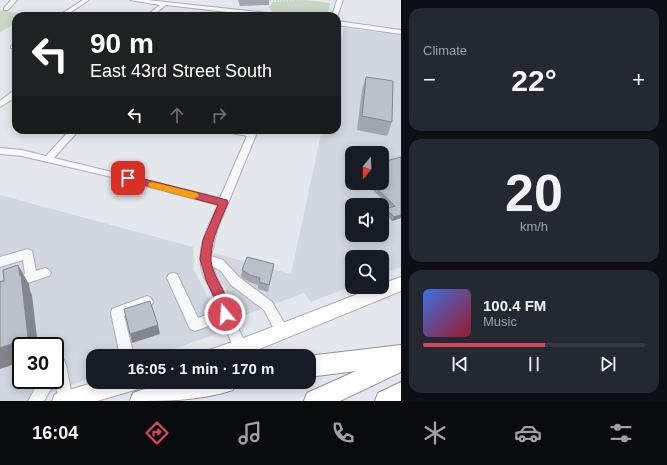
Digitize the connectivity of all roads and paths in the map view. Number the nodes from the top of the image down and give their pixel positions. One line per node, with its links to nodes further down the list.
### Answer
1 (14, 0): 9 (street)
2 (86, 0): 12 (street)
3 (133, 0): 7 (street)
4 (201, 0): 10 (street)
5 (301, 0): 8 (path)
6 (340, 0): 15 (street)
7 (164, 4): 10 (street); 13 (street)
8 (269, 6)
9 (6, 8)
10 (194, 8): 11 (street)
11 (235, 11): 14 (street)
12 (67, 12)
13 (154, 12)
14 (243, 12)
15 (336, 12)
16 (341, 24): 17 (street)
17 (401, 32)
18 (0, 94): 19 (street)
19 (12, 95)
20 (12, 96): 21 (street)
21 (0, 105)
22 (71, 134): 25 (street)
23 (252, 134): 26 (street)
24 (0, 151): 25 (street)
25 (48, 159): 26 (street)
26 (224, 203): 27 (street)
27 (205, 259): 35 (street); 36 (street)
28 (0, 262): 30 (street)
29 (45, 273): 30 (street)
30 (31, 278): 33 (street)
31 (173, 278): 35 (street)
32 (401, 284): 36 (main road)
33 (0, 287)
34 (147, 302): 38 (street)
35 (225, 314): 37 (street)
36 (282, 332): 37 (main road)
37 (241, 348): 39 (main road)
38 (126, 349)
39 (238, 349)
40 (401, 355): 42 (highway)
41 (401, 361): 51 (highway)
42 (316, 365)
43 (43, 389): 49 (street)
44 (62, 389): 48 (street)
45 (105, 389): 48 (main road)
46 (194, 389): 50 (highway)
47 (401, 393): 52 (highway)
48 (64, 400)
49 (35, 401)
50 (141, 401)
51 (315, 401)
52 (386, 401)

